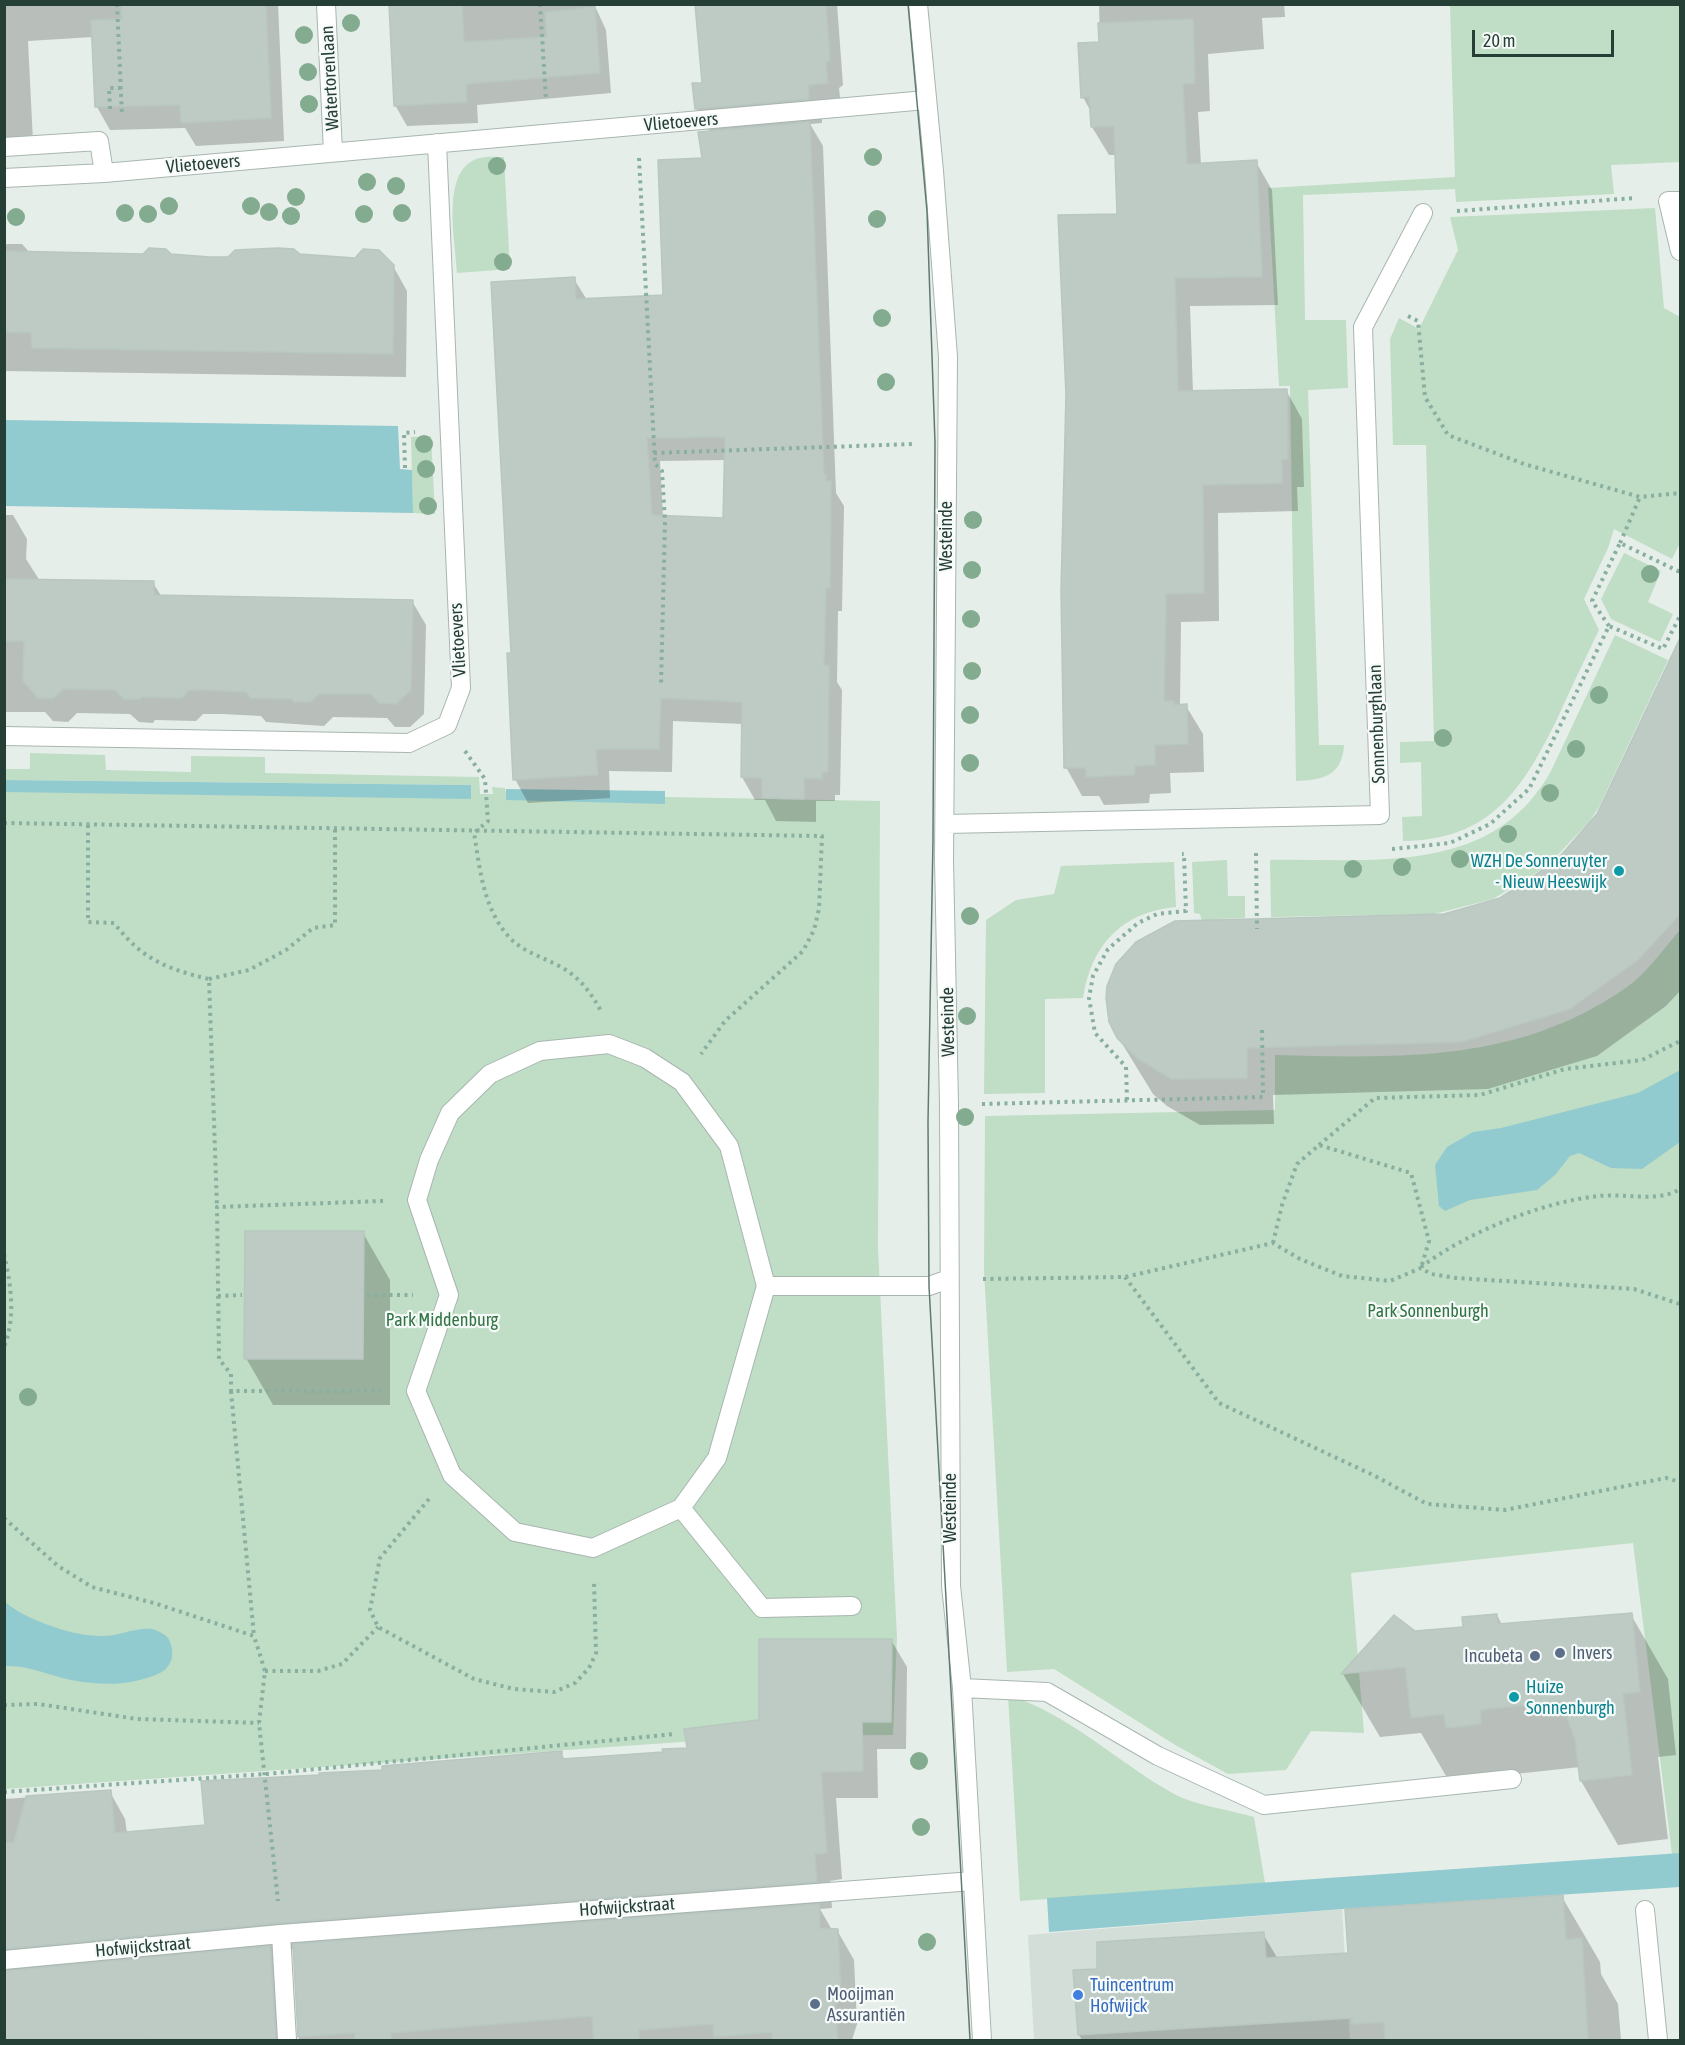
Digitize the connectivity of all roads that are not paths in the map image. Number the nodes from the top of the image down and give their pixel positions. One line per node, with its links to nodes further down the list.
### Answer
1 (326, 4): 6 (street, Watertorenlaan)
2 (918, 4): 3 (street, Westeinde)
3 (926, 100): 4 (street, Vlietoevers); 13 (street, Westeinde)
4 (437, 143): 6 (street, Vlietoevers); 12 (street, Vlietoevers)
5 (4, 147): 7 (street)
6 (333, 152): 7 (street, Vlietoevers)
7 (104, 173): 8 (street, Vlietoevers)
8 (4, 178)
9 (1674, 201): 11 (street)
10 (1423, 213): 13 (street, Sonnenburghlaan)
11 (1680, 251)
12 (4, 736)
13 (945, 824): 14 (street, Westeinde)
14 (949, 1279): 15 (street); 18 (street, Westeinde)
15 (766, 1286): 16 (street); 16 (street)
16 (681, 1508): 17 (street)
17 (852, 1606)
18 (962, 1688): 19 (street); 20 (street, Westeinde)
19 (1512, 1779)
20 (973, 1881): 22 (street, Hofwijckstraat); 25 (street, Westeinde)
21 (1645, 1910): 26 (street)
22 (281, 1934): 23 (street, Hofwijckstraat); 24 (street)
23 (4, 1960)
24 (287, 2040)
25 (982, 2040)
26 (1658, 2040)

